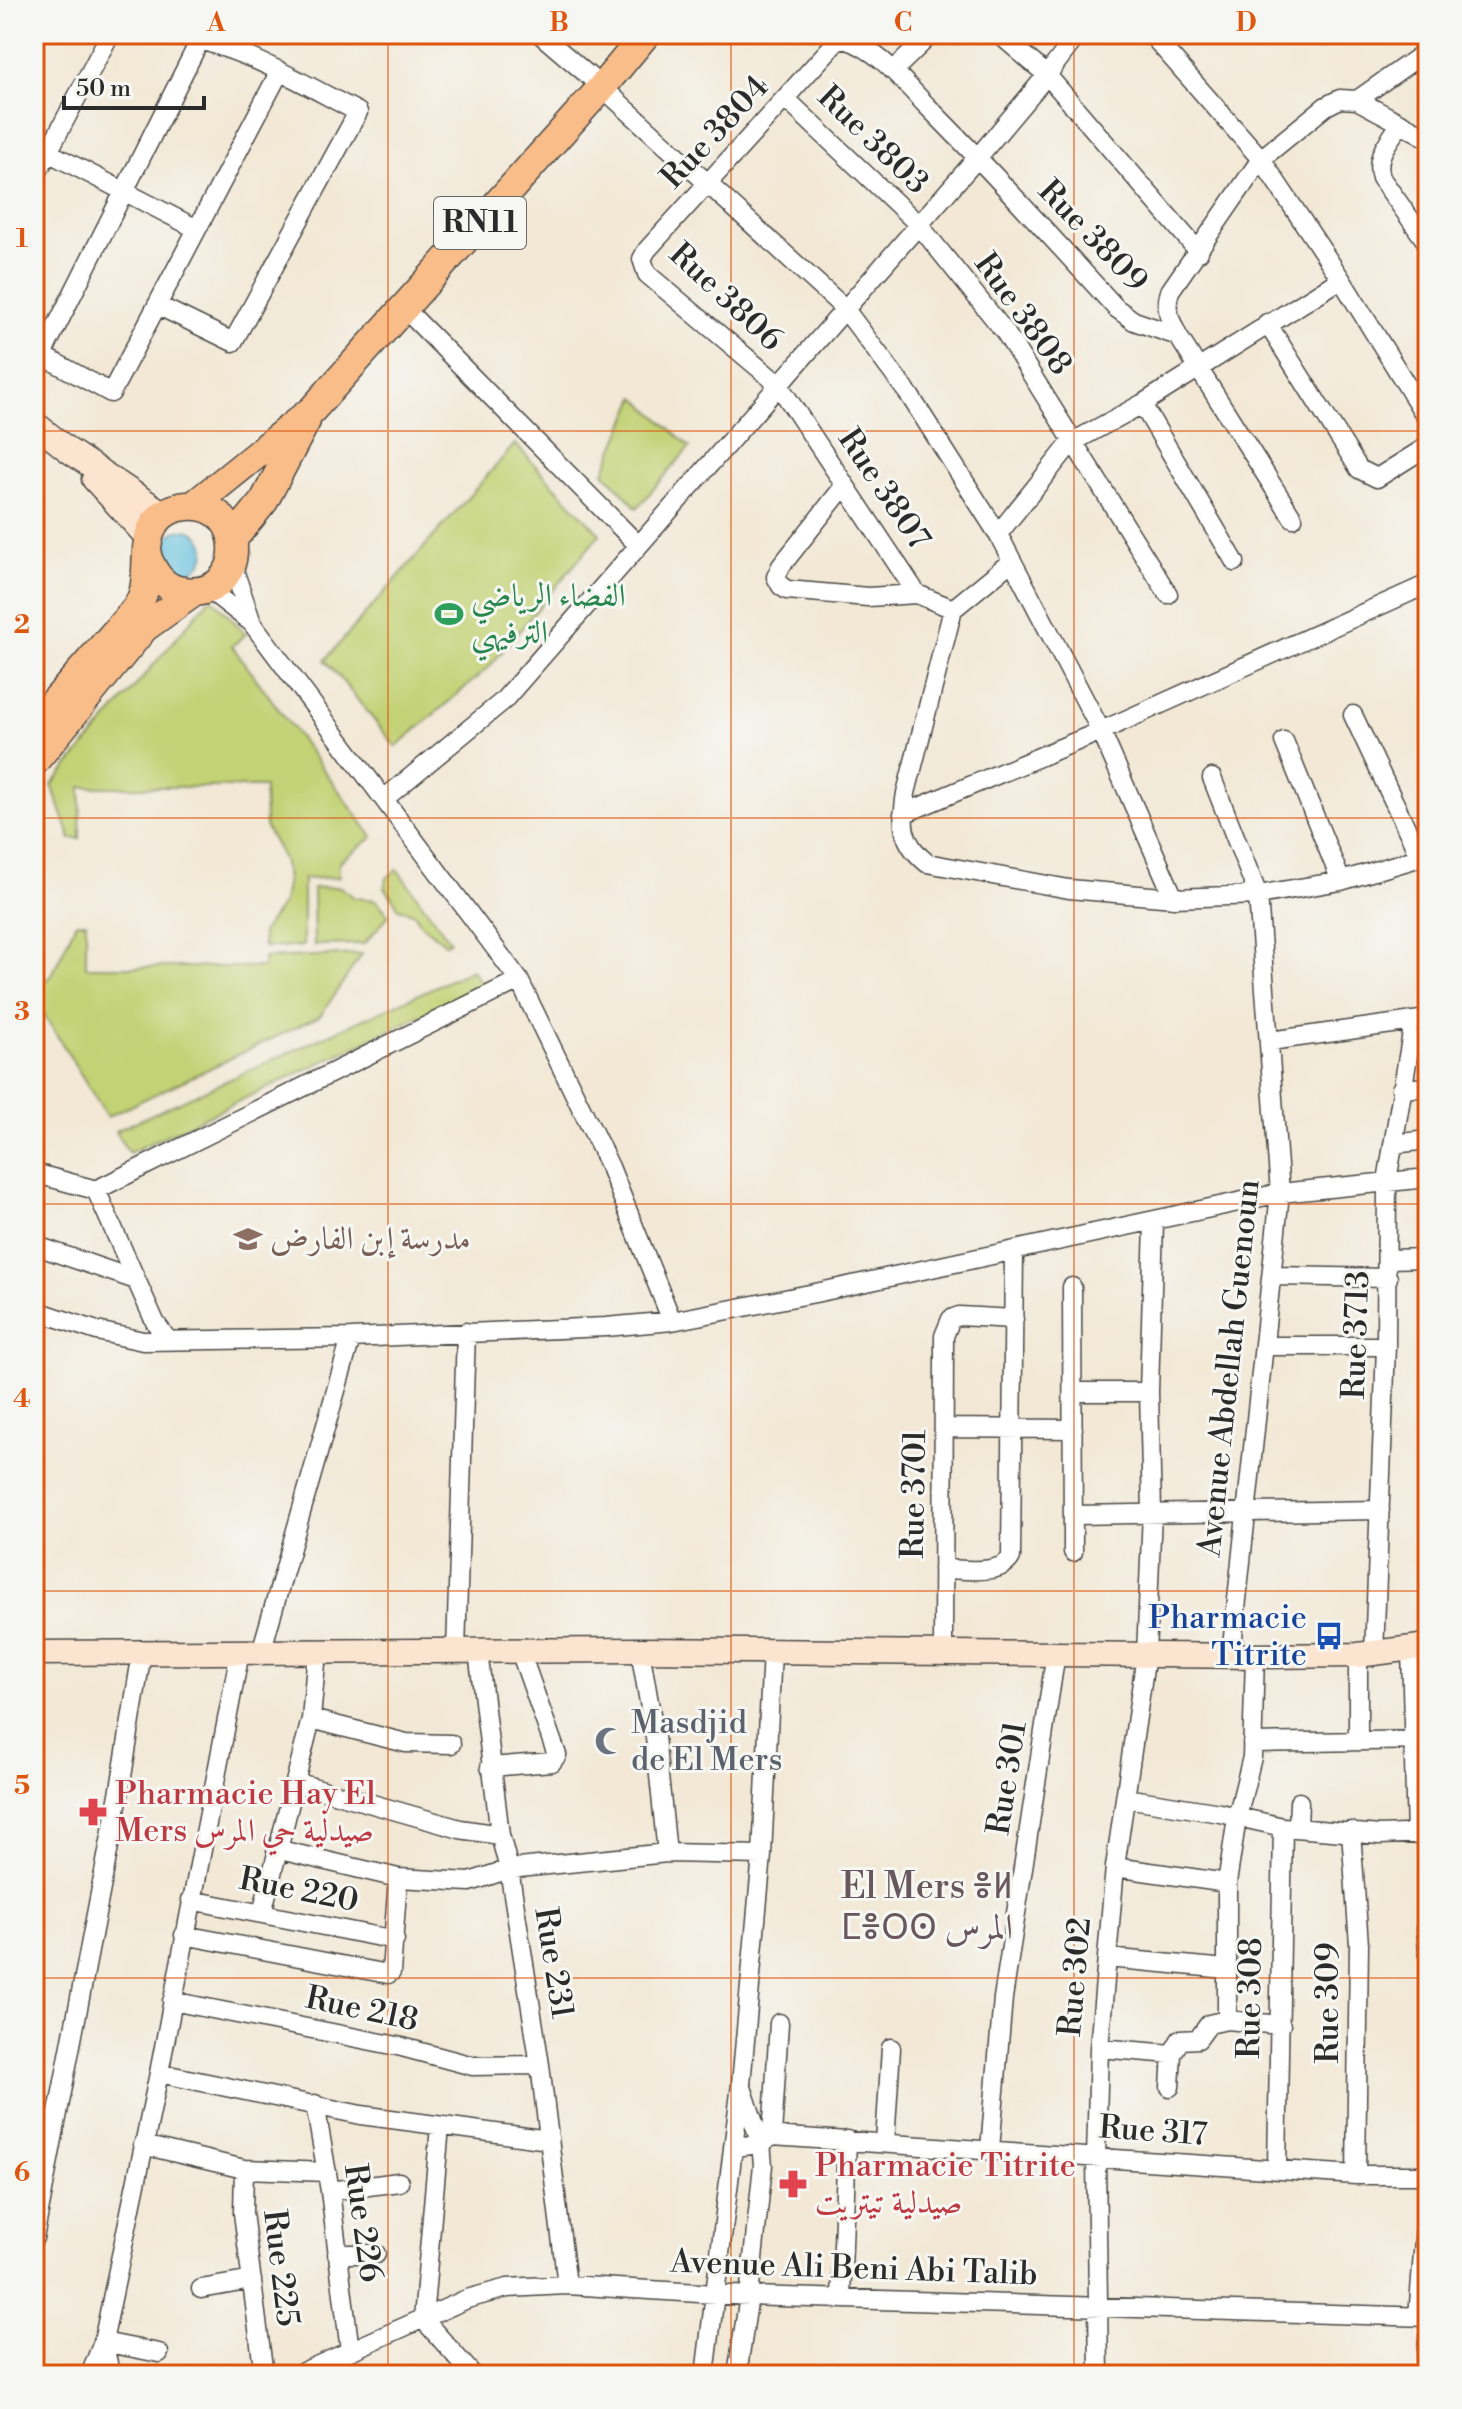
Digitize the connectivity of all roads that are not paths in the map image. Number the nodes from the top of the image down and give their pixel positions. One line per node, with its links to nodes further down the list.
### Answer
1 (110, 34): 20 (street)
2 (169, 34): 9 (street)
3 (540, 34): 15 (street)
4 (646, 34): 15 (main road, RN11)
5 (931, 34): 13 (street)
6 (999, 34): 14 (street)
7 (1078, 34): 14 (street)
8 (1151, 34): 22 (street)
9 (201, 38): 12 (street); 25 (street)
10 (866, 48): 13 (street, Rue 3809); 16 (street, Rue 3804)
11 (1428, 50): 17 (street)
12 (280, 71): 27 (street); 32 (street)
13 (893, 71): 21 (street, Rue 3809)
14 (1047, 75): 21 (street); 30 (street)
15 (602, 87): 24 (street); 33 (main road, RN11)
16 (786, 99): 24 (street, Rue 3804); 26 (street, Rue 3803)
17 (1357, 100): 18 (street); 22 (street)
18 (1401, 123): 19 (street); 28 (street)
19 (1428, 138)
20 (41, 149): 23 (street); 25 (street)
21 (978, 157): 26 (street); 36 (street, Rue 3809)
22 (1261, 159): 30 (street); 31 (street)
23 (34, 179)
24 (708, 183): 29 (street, Rue 3804); 34 (street)
25 (124, 192): 27 (street); 37 (street)
26 (919, 225): 34 (street); 44 (street, Rue 3808)
27 (197, 229): 32 (street)
28 (1428, 244)
29 (647, 250): 39 (street, Rue 3806)
30 (1199, 252): 36 (street)
31 (1341, 279): 35 (street); 42 (street)
32 (157, 305): 37 (street)
33 (404, 308): 41 (main road, RN11); 51 (street)
34 (844, 308): 39 (street); 50 (street)
35 (1267, 323): 38 (street); 45 (street)
36 (1178, 336): 38 (street)
37 (38, 353)
38 (1200, 368): 40 (street); 49 (street)
39 (778, 384): 47 (street, Rue 3807); 51 (street)
40 (1142, 404): 44 (street); 55 (street)
41 (312, 410): 48 (main road, RN11); 53 (main road, RN11)
42 (1428, 420)
43 (34, 423): 46 (street)
44 (1071, 443): 50 (street); 59 (street, Rue 3808)
45 (1428, 446)
46 (68, 450): 48 (street); 52 (street)
47 (845, 485): 58 (street, Rue 3807); 58 (street)
48 (181, 508): 52 (main road, RN11); 53 (main road)
49 (1293, 518)
50 (998, 534): 54 (street)
51 (637, 544): 68 (street)
52 (148, 547): 57 (main road); 63 (main road)
53 (233, 551): 57 (main road, RN11); 61 (street)
54 (1012, 561): 60 (street); 64 (street)
55 (1235, 562)
56 (1428, 584): 64 (street)
57 (200, 591): 61 (street); 66 (main road, RN11)
58 (917, 594): 60 (street, Rue 3807)
59 (1168, 594)
60 (953, 609): 69 (street)
61 (252, 623): 68 (street)
62 (1353, 715): 70 (street)
63 (34, 725)
64 (1101, 731): 69 (street); 73 (street)
65 (1284, 741): 71 (street)
66 (34, 762)
67 (1212, 778): 72 (street, Avenue Abdellah Guenoun)
68 (384, 799): 74 (street)
69 (903, 814): 73 (street)
70 (1424, 856): 71 (street)
71 (1341, 881): 72 (street)
72 (1258, 895): 73 (street); 76 (street, Avenue Abdellah Guenoun)
73 (1174, 898)
74 (519, 980): 84 (street); 96 (street)
75 (1421, 1020): 76 (street); 78 (street, Rue 3713)
76 (1270, 1041): 85 (street, Avenue Abdellah Guenoun)
77 (1428, 1087): 78 (street)
78 (1401, 1089): 80 (street, Rue 3713)
79 (1428, 1140): 80 (street)
80 (1393, 1144): 83 (street, Rue 3713)
81 (34, 1173): 84 (street)
82 (1428, 1178): 83 (street)
83 (1387, 1181): 85 (street); 90 (street, Rue 3713)
84 (96, 1190): 92 (street)
85 (1280, 1193): 86 (street); 91 (street, Avenue Abdellah Guenoun)
86 (1154, 1222): 88 (street); 103 (street, Rue 302)
87 (34, 1245): 92 (street)
88 (1014, 1252): 95 (street); 96 (street)
89 (1428, 1258): 90 (street)
90 (1388, 1268): 91 (street); 101 (street, Rue 3713)
91 (1272, 1276): 100 (street, Avenue Abdellah Guenoun)
92 (136, 1280): 99 (street)
93 (1072, 1287): 102 (street)
94 (34, 1310): 99 (street)
95 (1014, 1319): 104 (street, Rue 3701); 105 (street)
96 (672, 1321): 97 (street)
97 (466, 1332): 98 (street); 115 (street, Rue 231)
98 (351, 1338): 99 (street); 119 (street)
99 (167, 1339)
100 (1264, 1346): 101 (street); 109 (street, Avenue Abdellah Guenoun)
101 (1386, 1346): 107 (street, Rue 3713)
102 (1075, 1392): 103 (street); 106 (street)
103 (1149, 1392): 108 (street, Rue 302)
104 (946, 1428): 105 (street); 112 (street, Rue 3701)
105 (1014, 1429): 106 (street); 112 (street)
106 (1073, 1429): 110 (street)
107 (1380, 1510): 109 (street); 124 (street, Rue 3713)
108 (1152, 1512): 109 (street); 110 (street); 125 (street, Rue 302)
109 (1245, 1513): 126 (street, Avenue Abdellah Guenoun)
110 (1075, 1515): 111 (street)
111 (1073, 1552)
112 (943, 1569): 121 (street, Rue 3701)
113 (1420, 1647): 124 (street); 128 (street)
114 (640, 1650): 116 (street); 117 (street); 142 (street)
115 (467, 1651): 116 (street); 120 (street); 132 (street, Rue 231)
116 (520, 1651): 132 (street)
117 (772, 1651): 121 (street); 143 (street)
118 (142, 1652): 119 (street); 122 (street); 185 (street)
119 (250, 1652): 120 (street); 148 (street)
120 (317, 1652): 127 (street)
121 (943, 1652): 123 (street)
122 (34, 1653)
123 (1056, 1653): 125 (street); 175 (street, Rue 301)
124 (1366, 1654): 126 (street); 129 (street, Rue 3713)
125 (1146, 1655): 126 (street); 134 (street, Rue 302)
126 (1243, 1656): 130 (street, Avenue Abdellah Guenoun)
127 (311, 1719): 131 (street); 133 (street)
128 (1421, 1740): 129 (street); 139 (street)
129 (1358, 1741): 130 (street)
130 (1252, 1743): 136 (street, Avenue Abdellah Guenoun)
131 (451, 1744)
132 (490, 1767): 140 (street, Rue 231)
133 (295, 1782): 140 (street); 141 (street)
134 (1126, 1798): 136 (street); 144 (street, Rue 302)
135 (1299, 1802): 137 (street, Rue 308)
136 (1237, 1818): 137 (street); 147 (street, Avenue Abdellah Guenoun)
137 (1290, 1828): 138 (street); 159 (street, Rue 308)
138 (1351, 1831): 139 (street); 180 (street, Rue 309)
139 (1422, 1834)
140 (500, 1835): 145 (street, Rue 231)
141 (276, 1849): 146 (street); 149 (street)
142 (667, 1853): 143 (street); 145 (street)
143 (762, 1855): 165 (street)
144 (1115, 1867): 147 (street); 154 (street, Rue 302)
145 (509, 1869): 146 (street); 163 (street, Rue 231)
146 (398, 1878): 152 (street)
147 (1227, 1883): 155 (street, Avenue Abdellah Guenoun)
148 (191, 1900): 149 (street, Rue 220); 151 (street)
149 (262, 1913): 152 (street, Rue 220)
150 (1426, 1926): 153 (street)
151 (184, 1935): 152 (street); 156 (street)
152 (395, 1940)
153 (1428, 1952)
154 (1107, 1958): 155 (street); 161 (street, Rue 302)
155 (1227, 1969): 157 (street, Avenue Abdellah Guenoun)
156 (172, 2001): 163 (street, Rue 218); 164 (street)
157 (1227, 2020): 159 (street); 162 (street)
158 (779, 2023): 170 (street)
159 (1281, 2025): 178 (street, Rue 308)
160 (891, 2048): 172 (street)
161 (1099, 2048): 162 (street); 176 (street, Rue 302)
162 (1172, 2054): 166 (street)
163 (540, 2065): 169 (street, Rue 231)
164 (159, 2073): 167 (street); 173 (street)
165 (741, 2084): 170 (street); 174 (street)
166 (1170, 2087)
167 (315, 2104): 168 (street); 179 (street, Rue 226)
168 (440, 2126): 169 (street); 196 (street)
169 (549, 2140): 189 (street, Rue 231)
170 (767, 2140): 171 (street, Rue 317); 174 (street, Rue 317); 192 (street)
171 (847, 2140): 172 (street, Rue 317); 193 (street)
172 (885, 2143): 175 (street, Rue 317)
173 (143, 2145): 177 (street); 198 (street)
174 (733, 2147): 191 (street)
175 (990, 2149): 176 (street, Rue 317)
176 (1096, 2158): 178 (street, Rue 317); 194 (street, Rue 302)
177 (244, 2169): 179 (street); 188 (street, Rue 225)
178 (1277, 2169): 180 (street, Rue 317)
179 (327, 2172): 184 (street, Rue 226)
180 (1356, 2175): 181 (street, Rue 317)
181 (1428, 2175)
182 (399, 2182): 184 (street)
183 (1428, 2189): 195 (street)
184 (330, 2191): 186 (street, Rue 226)
185 (34, 2238)
186 (337, 2254): 187 (street); 199 (street, Rue 226)
187 (376, 2254)
188 (252, 2280): 190 (street); 203 (street, Rue 225)
189 (567, 2285): 191 (street, Avenue Ali Beni Abi Talib); 196 (street, Avenue Ali Beni Abi Talib)
190 (201, 2289)
191 (716, 2294): 192 (street, Avenue Ali Beni Abi Talib); 206 (street)
192 (749, 2296): 193 (street, Avenue Ali Beni Abi Talib); 207 (street)
193 (841, 2298): 194 (street, Avenue Ali Beni Abi Talib)
194 (1099, 2307): 195 (street, Avenue Ali Beni Abi Talib); 208 (street, Rue 302)
195 (1423, 2317)
196 (423, 2319): 199 (street, Avenue Ali Beni Abi Talib); 205 (street)
197 (1428, 2340): 209 (street)
198 (103, 2342): 200 (street); 201 (street); 202 (street)
199 (350, 2351): 204 (street, Avenue Ali Beni Abi Talib)
200 (159, 2353)
201 (90, 2375)
202 (106, 2375)
203 (264, 2375)
204 (296, 2375)
205 (473, 2375)
206 (705, 2375)
207 (737, 2375)
208 (1099, 2375)
209 (1424, 2375)

